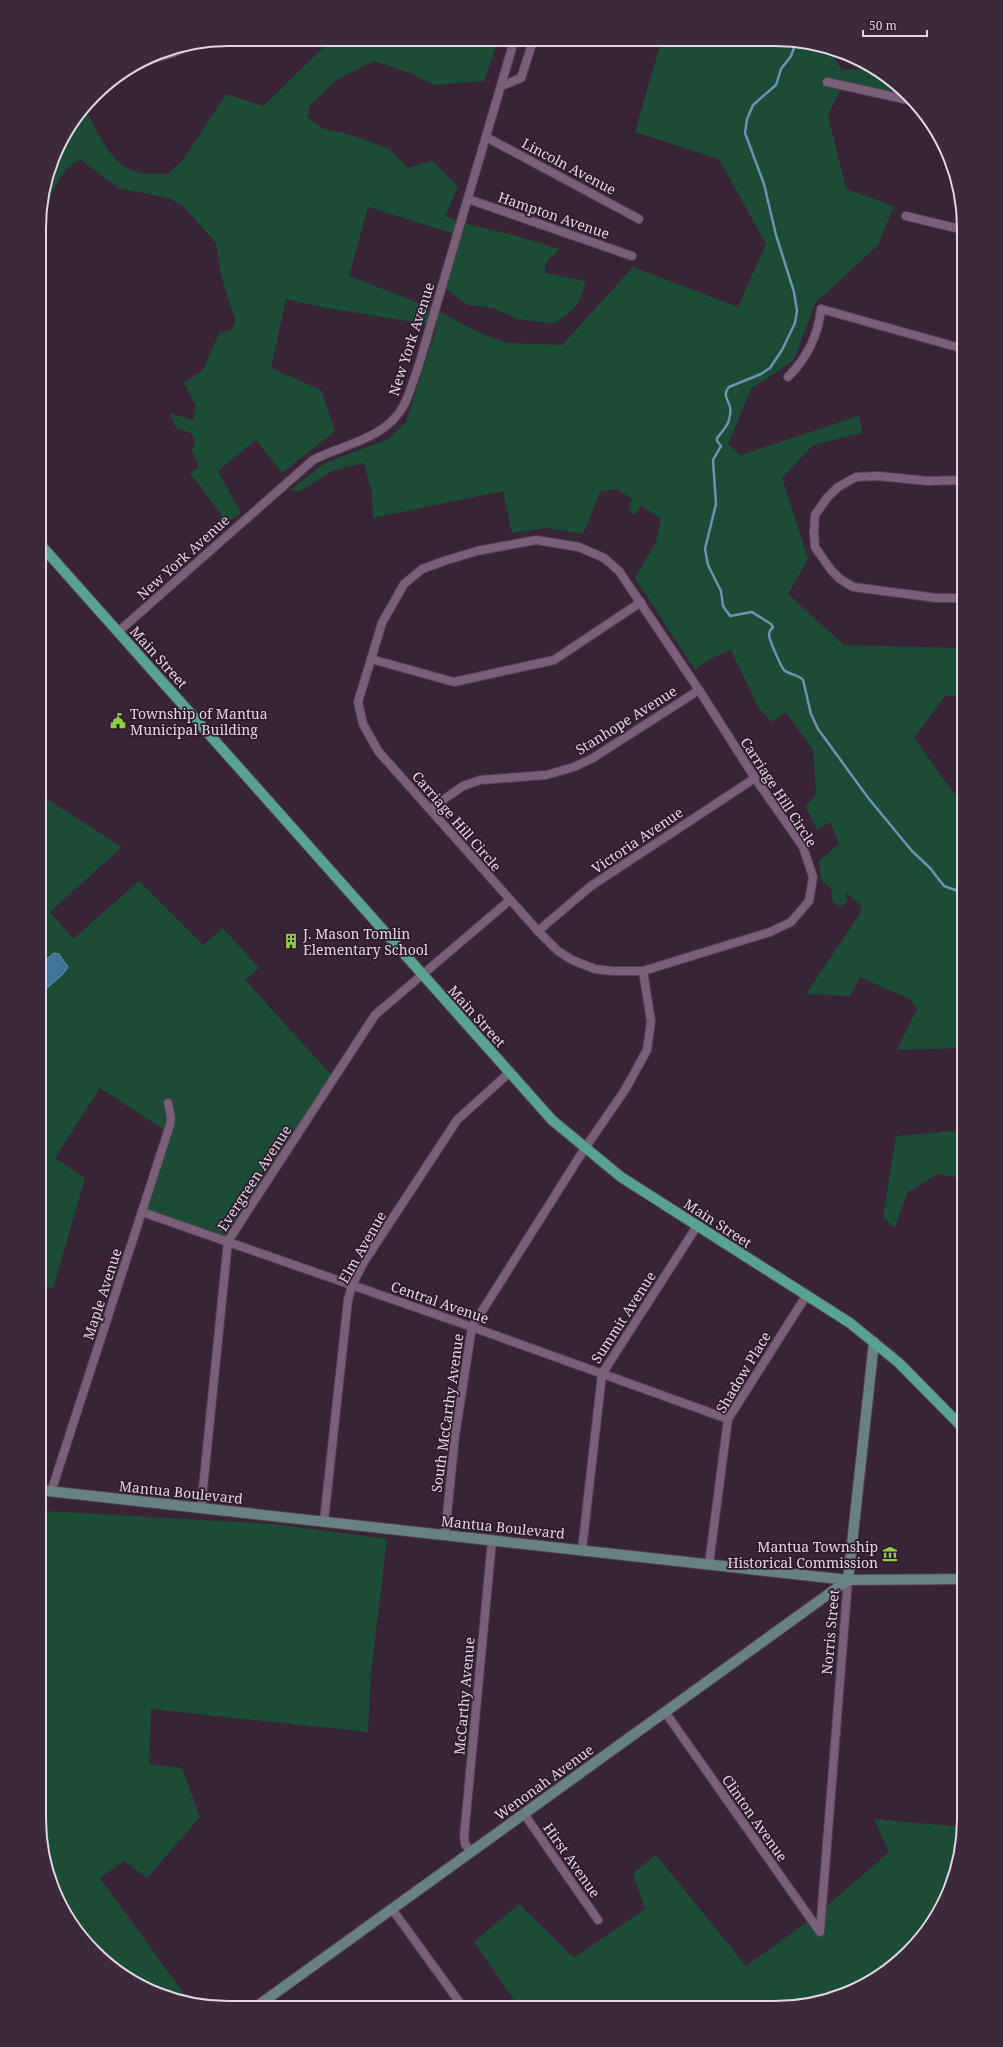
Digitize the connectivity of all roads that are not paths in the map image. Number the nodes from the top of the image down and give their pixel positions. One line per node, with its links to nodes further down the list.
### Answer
1 (513, 46): 4 (street, New York Avenue)
2 (531, 46): 4 (street)
3 (827, 82): 5 (street)
4 (501, 86): 6 (street, New York Avenue)
5 (904, 99)
6 (486, 137): 7 (street, New York Avenue); 9 (street, Lincoln Avenue)
7 (468, 199): 11 (street, Hampton Avenue); 18 (street, New York Avenue)
8 (906, 216): 10 (street)
9 (639, 219)
10 (957, 228)
11 (632, 256)
12 (957, 347): 13 (street)
13 (788, 377)
14 (957, 480): 16 (street)
15 (46, 551): 18 (main road, Main Street)
16 (957, 598)
17 (641, 602): 19 (street); 19 (street, Carriage Hill Circle); 20 (street, Carriage Hill Circle)
18 (118, 632): 26 (main road, Main Street)
19 (371, 659): 22 (street, Carriage Hill Circle)
20 (699, 690): 21 (street, Carriage Hill Circle); 22 (street, Stanhope Avenue)
21 (755, 778): 24 (street, Victoria Avenue); 25 (street, Carriage Hill Circle)
22 (430, 809): 23 (street, Carriage Hill Circle)
23 (510, 900): 24 (street, Carriage Hill Circle); 26 (street, Evergreen Avenue)
24 (538, 931): 25 (street, Carriage Hill Circle)
25 (643, 971): 29 (street, South McCarthy Avenue)
26 (421, 974): 27 (main road, Main Street); 32 (street, Evergreen Avenue)
27 (509, 1073): 29 (main road, Main Street); 33 (street, Elm Avenue)
28 (168, 1103): 30 (street, Maple Avenue)
29 (585, 1148): 31 (main road, Main Street); 35 (street, South McCarthy Avenue)
30 (142, 1212): 32 (street, Central Avenue); 41 (street, Maple Avenue)
31 (697, 1226): 34 (main road, Main Street); 37 (street, Summit Avenue)
32 (228, 1241): 33 (street, Central Avenue); 42 (street, Evergreen Avenue)
33 (352, 1285): 35 (street, Central Avenue); 43 (street, Elm Avenue)
34 (806, 1296): 36 (main road, Main Street); 38 (street, Shadow Place)
35 (472, 1327): 37 (street, Central Avenue); 44 (street, South McCarthy Avenue)
36 (874, 1342): 39 (main road, Main Street); 49 (street, Norris Street)
37 (602, 1374): 38 (street, Central Avenue); 46 (street, Summit Avenue)
38 (728, 1419): 47 (street, Shadow Place)
39 (957, 1421)
40 (46, 1491): 41 (street, Mantua Boulevard)
41 (51, 1492): 42 (street, Mantua Boulevard)
42 (202, 1508): 43 (street, Mantua Boulevard)
43 (324, 1521): 44 (street, Mantua Boulevard)
44 (445, 1535): 45 (street, Mantua Boulevard)
45 (492, 1540): 46 (street, Mantua Boulevard); 52 (street, McCarthy Avenue)
46 (582, 1550): 47 (street, Mantua Boulevard)
47 (709, 1564): 49 (street, Mantua Boulevard)
48 (957, 1579): 49 (street, Mantua Boulevard)
49 (848, 1580): 50 (street, Wenonah Avenue); 55 (street, Norris Street)
50 (665, 1712): 51 (street, Wenonah Avenue); 55 (street, Clinton Avenue)
51 (524, 1814): 52 (street, Wenonah Avenue); 54 (street, Hirst Avenue)
52 (471, 1852): 53 (street, Wenonah Avenue)
53 (392, 1909): 56 (street, Wenonah Avenue); 57 (street)
54 (598, 1920)
55 (820, 1926)
56 (263, 2001)
57 (459, 2001)

